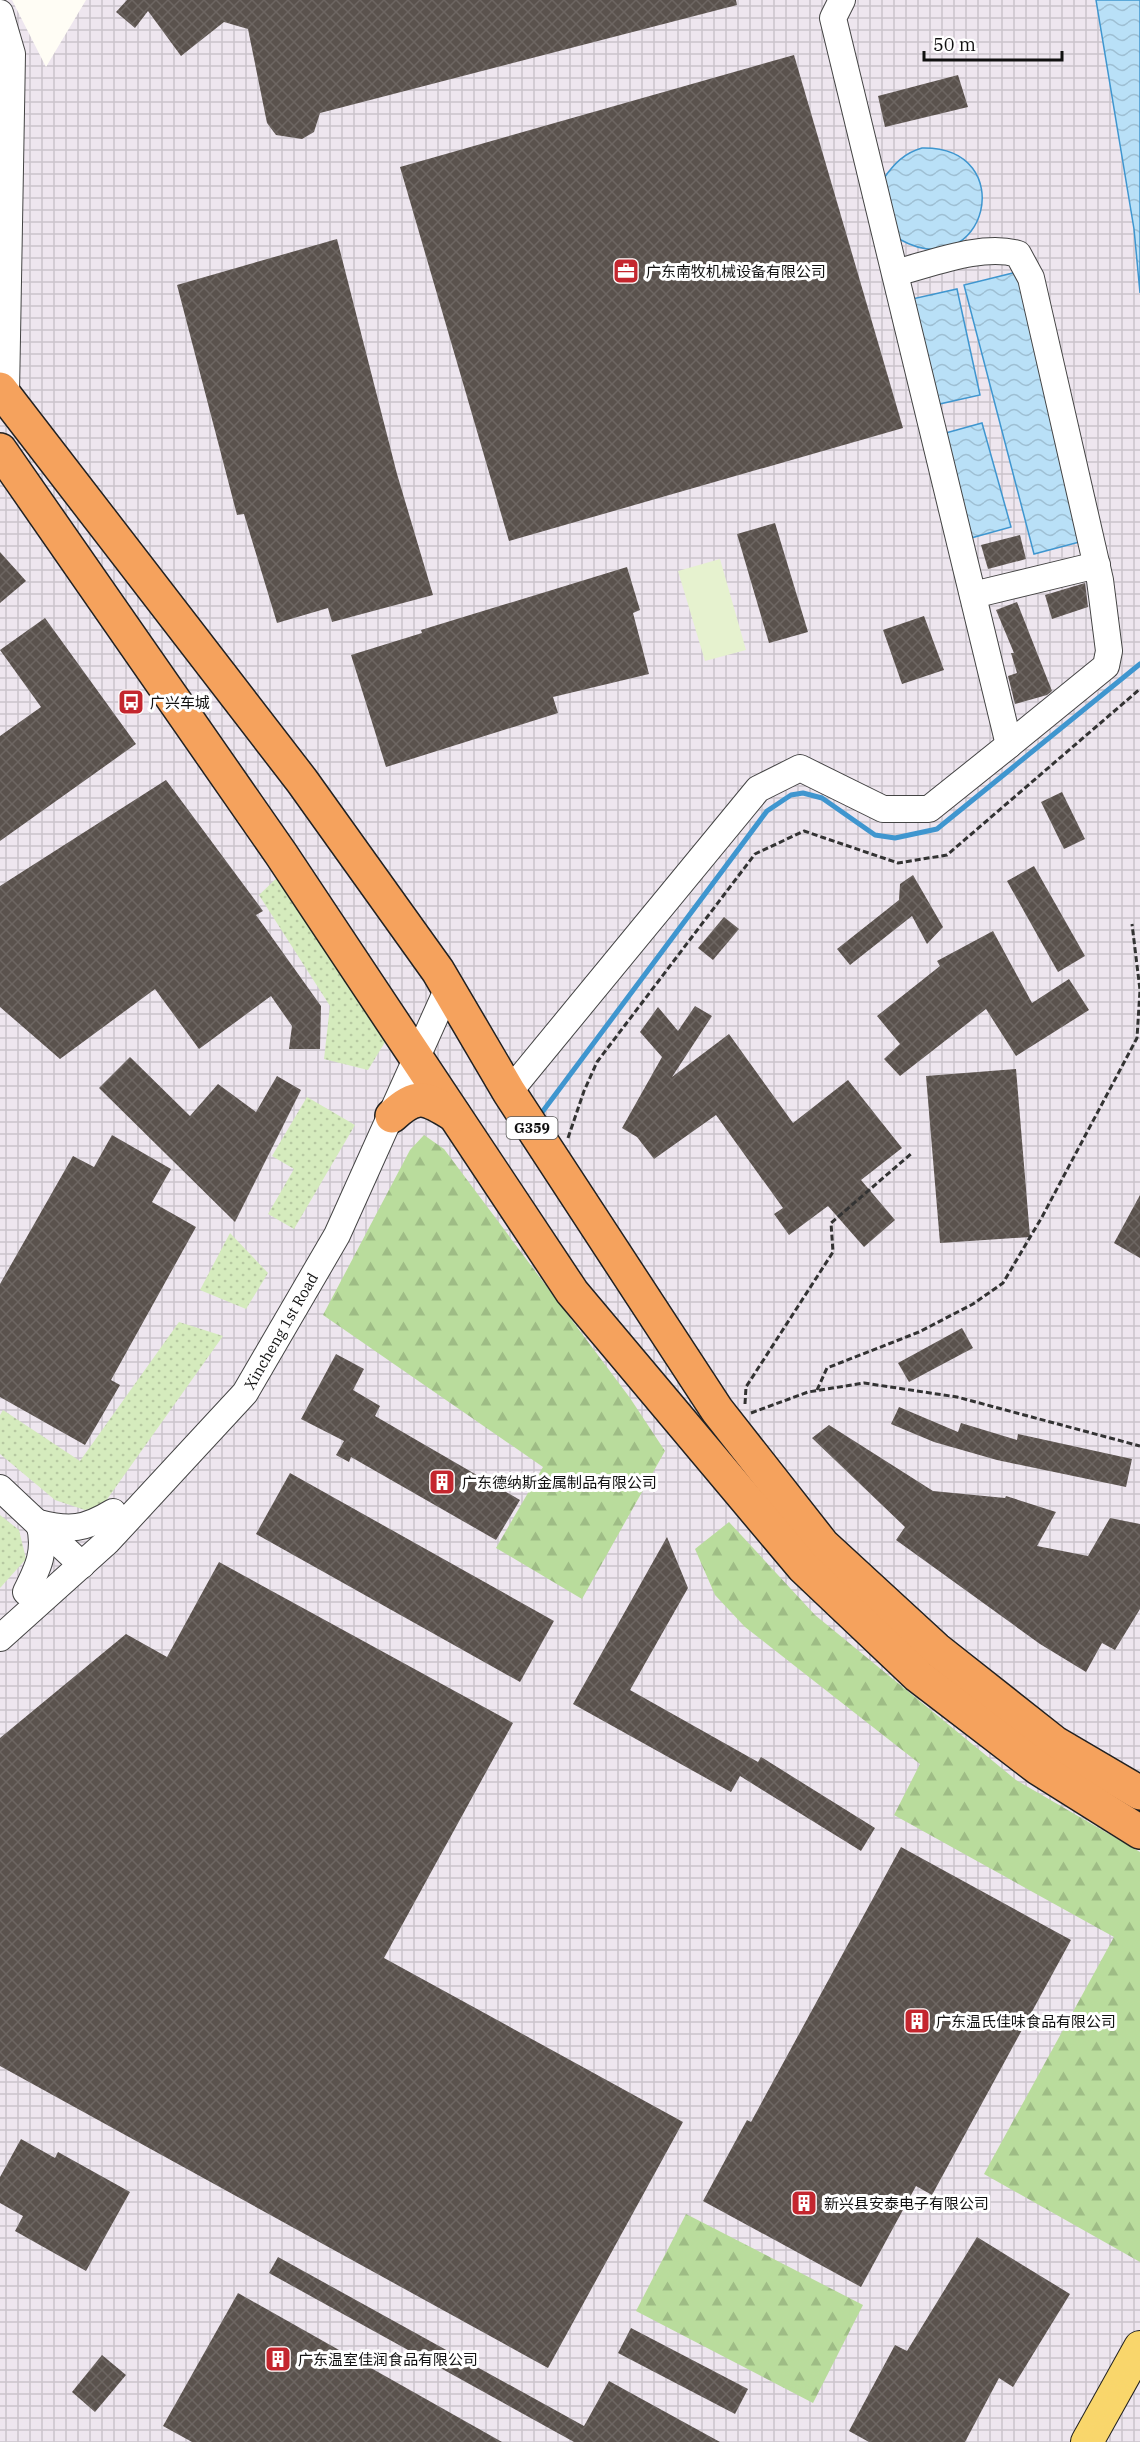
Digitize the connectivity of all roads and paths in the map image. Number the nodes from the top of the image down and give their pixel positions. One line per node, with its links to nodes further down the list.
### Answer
1 (842, 0): 4 (street)
2 (0, 13): 3 (street)
3 (4, 218): 5 (street)
4 (895, 273): 7 (street); 8 (street)
5 (3, 391): 12 (highway, G359)
6 (0, 450): 13 (highway)
7 (1097, 565): 8 (street); 10 (street)
8 (973, 596): 10 (street)
9 (1140, 689): 18 (path)
10 (1009, 745): 14 (street)
11 (1132, 924): 19 (path)
12 (443, 980): 13 (street, Xincheng 1st Road); 14 (highway, G359)
13 (412, 1051): 15 (highway); 16 (street, Xincheng 1st Road); 23 (street, Xincheng 1st Road)
14 (509, 1092): 18 (highway, G359)
15 (454, 1115): 16 (highway); 30 (highway)
16 (392, 1116): 25 (street, Xincheng 1st Road)
17 (912, 1153): 20 (path)
18 (559, 1168): 20 (highway, G359)
19 (817, 1390): 20 (path); 21 (path)
20 (736, 1418): 29 (highway, G359)
21 (1140, 1446)
22 (0, 1488): 24 (street)
23 (113, 1512): 24 (street); 25 (street, Xincheng 1st Road)
24 (39, 1523): 25 (street); 26 (street)
25 (77, 1559): 26 (street, Xincheng 1st Road); 28 (street, Xincheng 1st Road)
26 (26, 1592): 27 (street, Xincheng 1st Road)
27 (0, 1616)
28 (0, 1638)
29 (1140, 1793)
30 (1140, 1832)
31 (1140, 2347): 32 (main road)
32 (1087, 2442)

